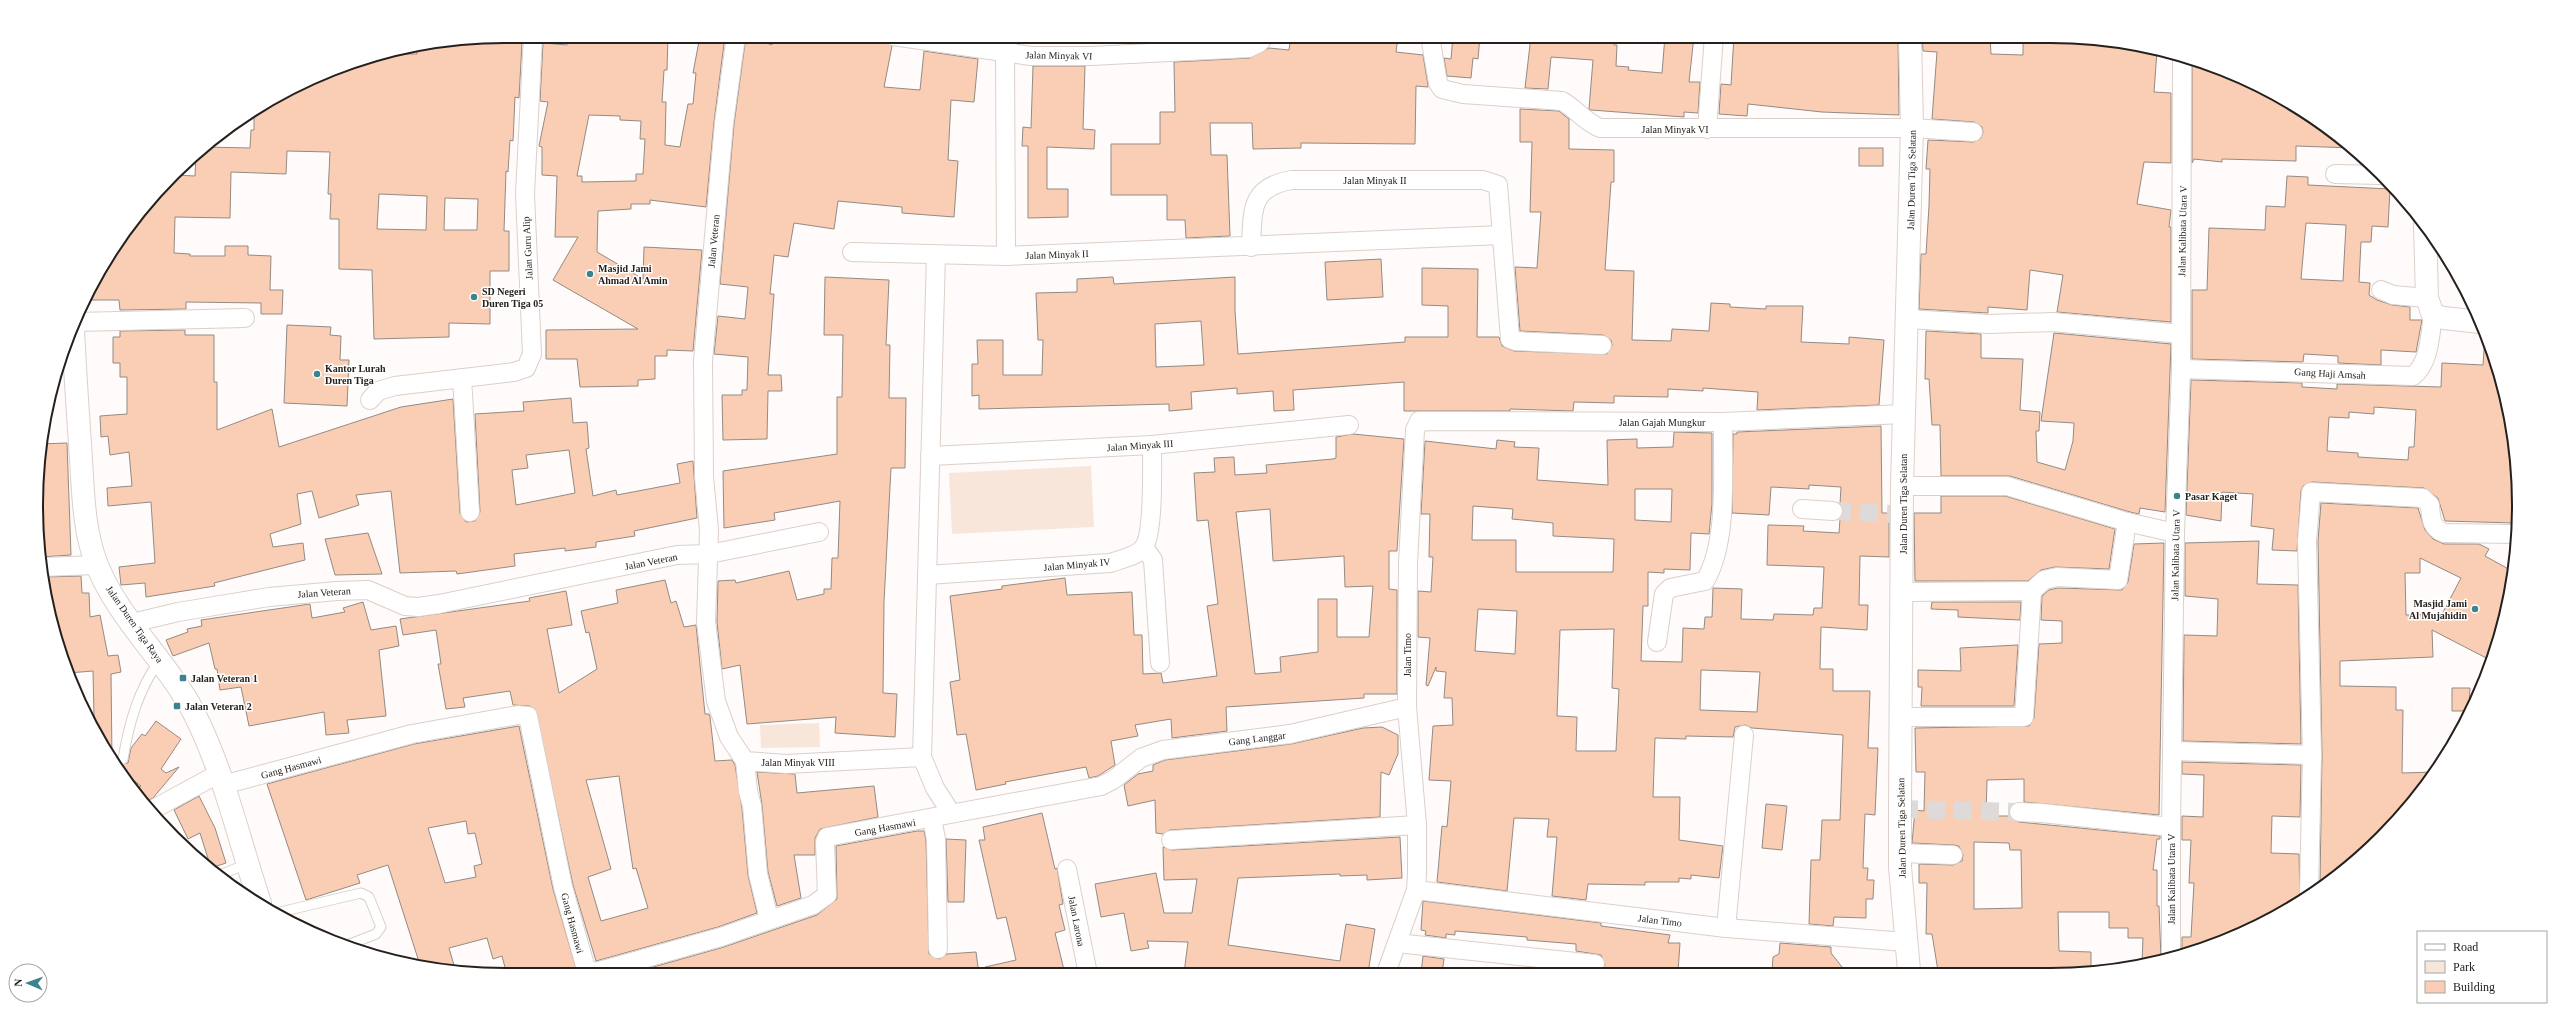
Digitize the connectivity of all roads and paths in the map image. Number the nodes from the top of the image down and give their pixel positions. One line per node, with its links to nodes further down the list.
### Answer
1 (533, 43): 31 (street, Jalan Guru Alip)
2 (735, 43): 48 (street, Jalan Veteran)
3 (993, 43): 8 (street)
4 (1259, 43): 8 (street, Jalan Minyak VI)
5 (1431, 43): 11 (street, Jalan Minyak VI)
6 (1713, 43): 11 (street)
7 (1910, 43): 10 (street, Jalan Duren Tiga Selatan)
8 (1007, 44): 20 (street)
9 (2182, 63): 27 (street, Jalan Kalibata Utara V)
10 (1912, 128): 11 (street, Jalan Minyak VI); 12 (street, Jalan Minyak VI); 24 (street, Jalan Duren Tiga Selatan)
11 (1707, 129)
12 (1972, 132)
13 (2335, 174): 14 (street)
14 (2373, 175)
15 (1502, 235): 17 (street, Jalan Minyak II); 17 (street, Jalan Minyak II); 28 (street, Jalan Minyak II)
16 (2426, 238): 22 (street)
17 (1251, 247): 20 (street, Jalan Minyak II)
18 (852, 252): 19 (street, Jalan Minyak II)
19 (936, 255): 20 (street, Jalan Minyak II); 38 (street)
20 (1006, 256)
21 (2382, 290): 22 (street)
22 (2430, 306): 25 (street); 30 (street, Gang Haji Amsah)
23 (245, 318): 26 (street)
24 (1908, 319): 27 (street); 33 (street, Jalan Duren Tiga Selatan)
25 (2473, 321)
26 (81, 322)
27 (2181, 334): 30 (street, Jalan Kalibata Utara V)
28 (1602, 345)
29 (71, 349): 49 (street, Jalan Duren Tiga Raya)
30 (2181, 368): 45 (street, Jalan Kalibata Utara V)
31 (462, 378): 32 (street, Jalan Guru Alip); 42 (street)
32 (370, 400)
33 (1904, 414): 35 (street, Jalan Gajah Mungkur); 39 (street, Jalan Duren Tiga Selatan)
34 (1419, 421): 35 (street, Jalan Gajah Mungkur); 58 (street, Jalan Timo)
35 (1723, 422): 55 (street)
36 (1349, 425): 37 (street, Jalan Minyak III)
37 (1152, 445): 38 (street, Jalan Minyak III); 47 (street)
38 (930, 456): 51 (street)
39 (1902, 486): 43 (street); 53 (street, Jalan Duren Tiga Selatan)
40 (1802, 509): 41 (street)
41 (1833, 511)
42 (470, 512)
43 (2127, 522): 45 (street); 52 (street)
44 (819, 532): 48 (street)
45 (2176, 533): 61 (street, Jalan Kalibata Utara V)
46 (2511, 534): 62 (street)
47 (1144, 547): 51 (street, Jalan Minyak IV); 57 (street)
48 (709, 554): 54 (street, Jalan Veteran); 65 (street)
49 (97, 565): 50 (street); 54 (street, Jalan Duren Tiga Raya)
50 (47, 567)
51 (927, 575): 63 (street)
52 (2032, 591): 53 (street); 59 (street)
53 (1903, 592): 59 (street, Jalan Duren Tiga Selatan)
54 (132, 623): 56 (street, Jalan Duren Tiga Raya)
55 (1657, 642)
56 (160, 660): 64 (lane); 66 (street, Jalan Duren Tiga Raya)
57 (1160, 663)
58 (1407, 707): 69 (street, Gang Langgar); 71 (street, Jalan Timo)
59 (1901, 717): 74 (street, Jalan Duren Tiga Selatan)
60 (1744, 735): 84 (street)
61 (2172, 750): 62 (street); 72 (street, Jalan Kalibata Utara V)
62 (2312, 755): 79 (street)
63 (922, 757): 65 (street, Jalan Minyak VIII); 69 (street)
64 (123, 759)
65 (745, 761): 83 (street)
66 (220, 779): 67 (street); 76 (street, Jalan Duren Tiga Raya); 91 (street, Gang Hasmawi)
67 (156, 808)
68 (2019, 812): 72 (street)
69 (951, 813): 70 (street, Gang Hasmawi)
70 (932, 819): 83 (street, Gang Hasmawi); 88 (street)
71 (1417, 824): 73 (street); 80 (street, Jalan Timo)
72 (2171, 827): 89 (street, Jalan Kalibata Utara V)
73 (1171, 840)
74 (1900, 853): 75 (street); 86 (street, Jalan Duren Tiga Selatan)
75 (1953, 854)
76 (248, 864): 78 (lane); 81 (street, Jalan Duren Tiga Raya)
77 (1067, 869): 93 (street, Jalan Larona)
78 (225, 873)
79 (2308, 888)
80 (1416, 890): 84 (street, Jalan Timo); 87 (street, Jalan Timo)
81 (258, 896)
82 (284, 911): 85 (lane)
83 (768, 919): 92 (street, Gang Hasmawi)
84 (1726, 928): 86 (street, Jalan Timo)
85 (355, 942)
86 (1906, 942): 95 (street, Jalan Duren Tiga Selatan)
87 (1397, 943): 90 (street); 94 (street, Jalan Timo)
88 (938, 949)
89 (2171, 951)
90 (1594, 964)
91 (586, 968)
92 (610, 968)
93 (1087, 968)
94 (1388, 968)
95 (1909, 968)

